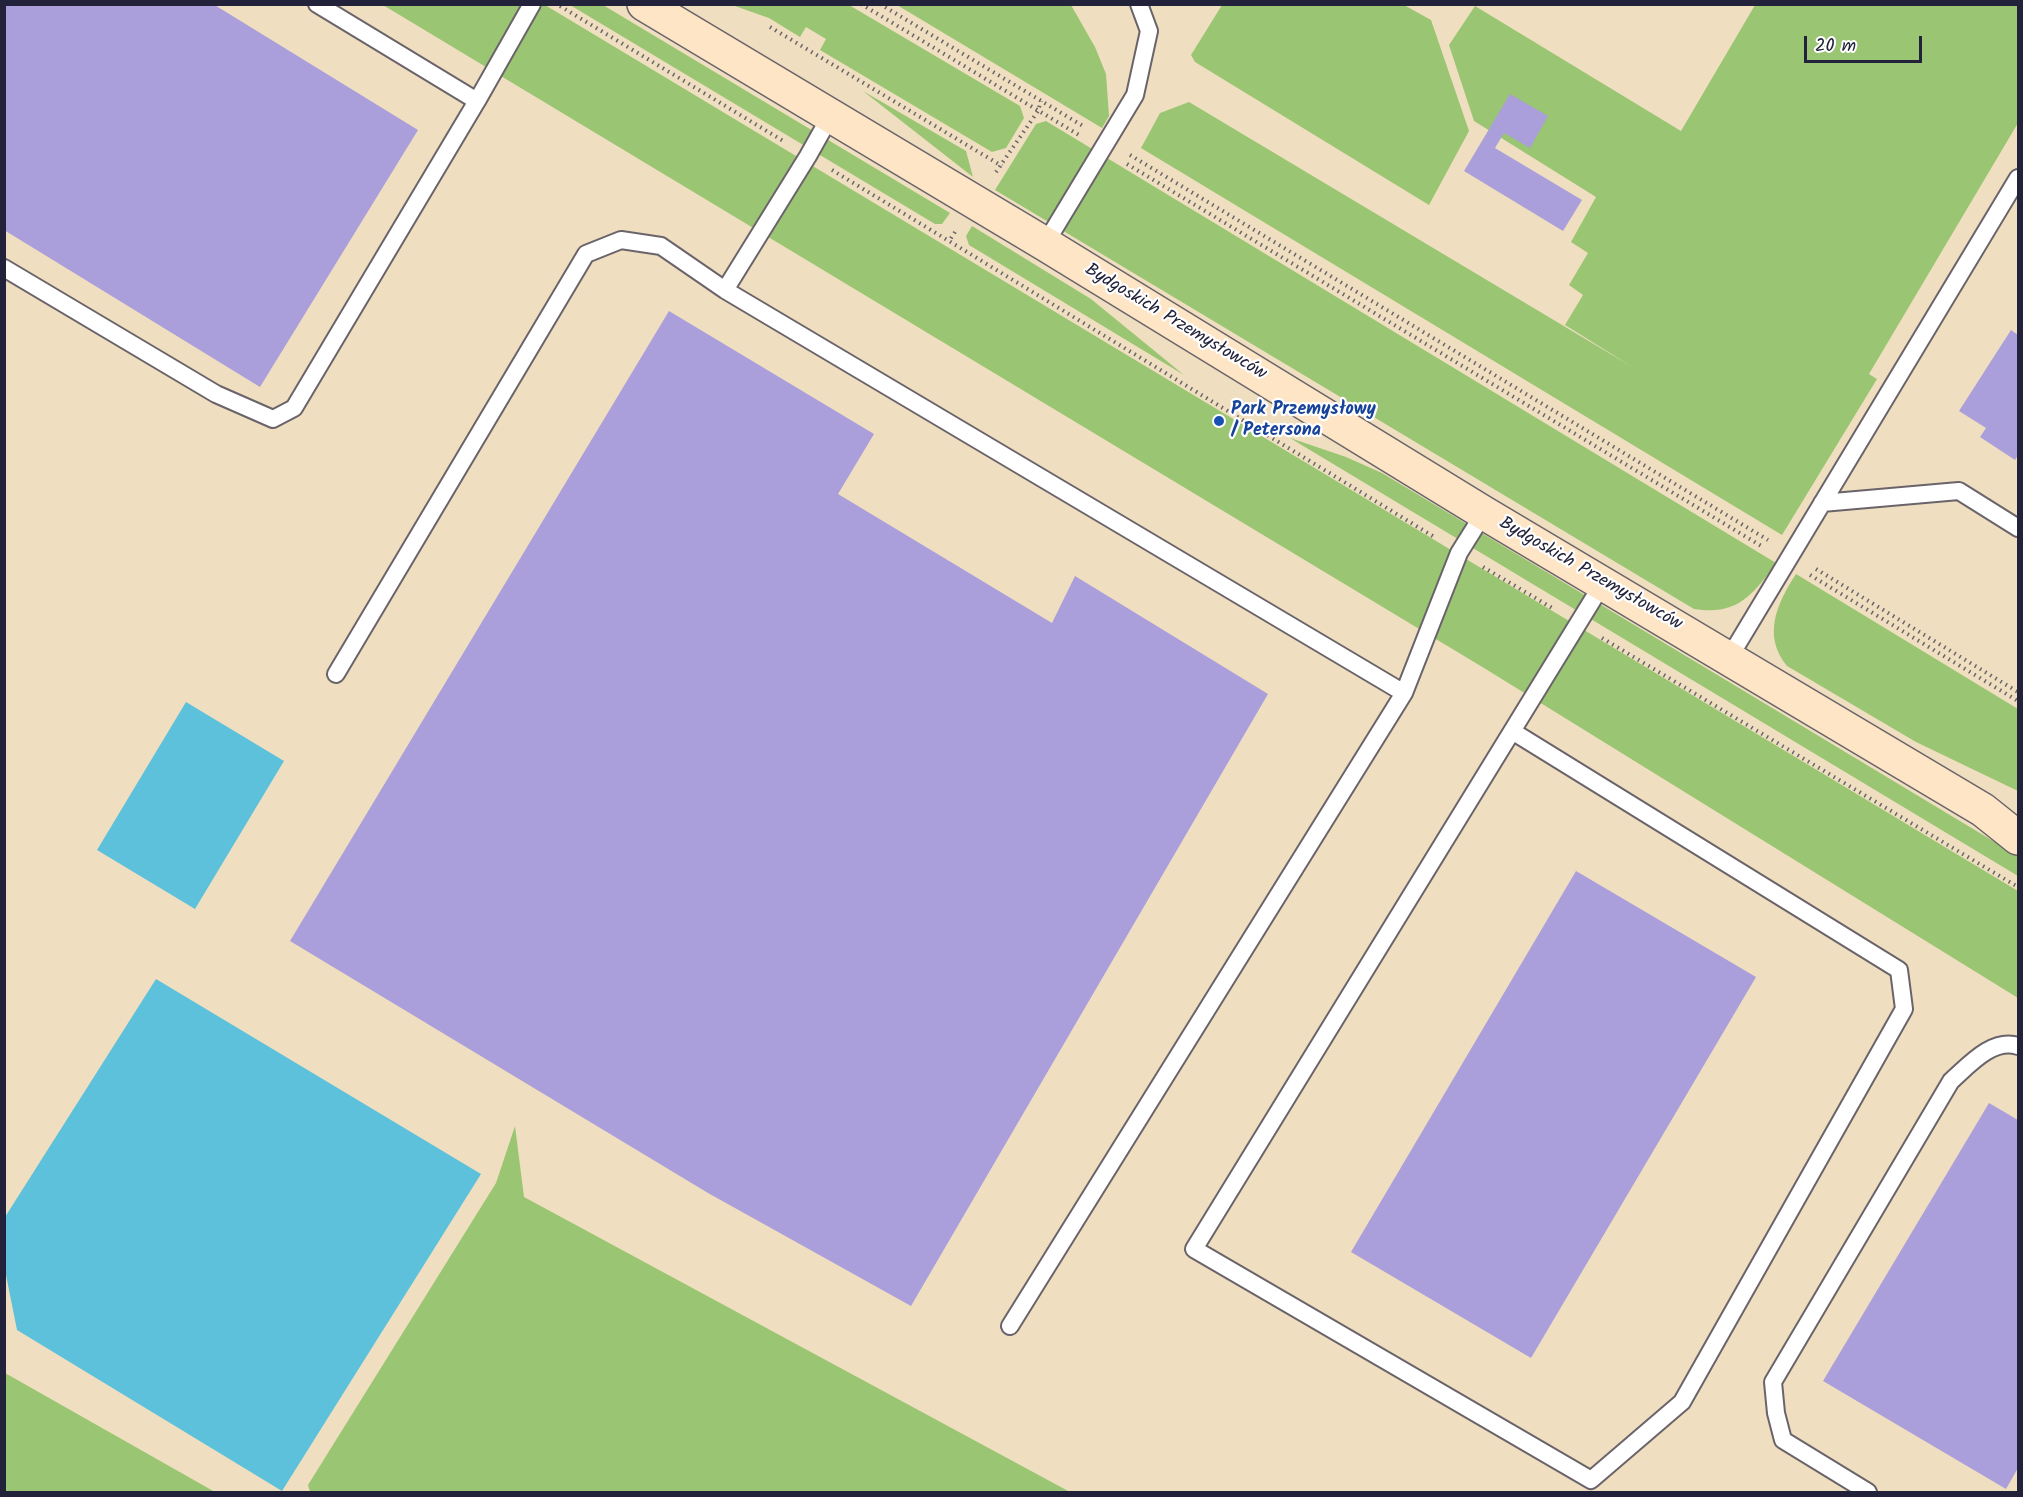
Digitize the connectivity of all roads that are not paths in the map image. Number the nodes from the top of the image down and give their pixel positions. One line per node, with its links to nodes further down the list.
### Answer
1 (317, 4): 5 (lane)
2 (532, 4): 5 (lane)
3 (644, 4): 6 (street, Bydgoskich Przemysłowców)
4 (1139, 4): 8 (lane)
5 (477, 101): 9 (lane)
6 (831, 115): 8 (street, Bydgoskich Przemysłowców); 10 (lane)
7 (2019, 178): 11 (lane)
8 (1045, 244): 12 (street, Bydgoskich Przemysłowców)
9 (4, 268)
10 (725, 290): 16 (lane); 17 (lane)
11 (1822, 503): 13 (lane); 15 (lane)
12 (1484, 513): 14 (street, Bydgoskich Przemysłowców); 17 (lane)
13 (2019, 528)
14 (1603, 583): 15 (street, Bydgoskich Przemysłowców); 18 (lane)
15 (1729, 658): 19 (street, Bydgoskich Przemysłowców)
16 (336, 674)
17 (1404, 693): 23 (lane)
18 (1512, 732): 18 (lane)
19 (1983, 810): 20 (street, Bydgoskich Przemysłowców); 21 (street, Bydgoskich Przemysłowców)
20 (2019, 815)
21 (2019, 837)
22 (2019, 1046): 24 (lane)
23 (1010, 1326)
24 (1868, 1492)

